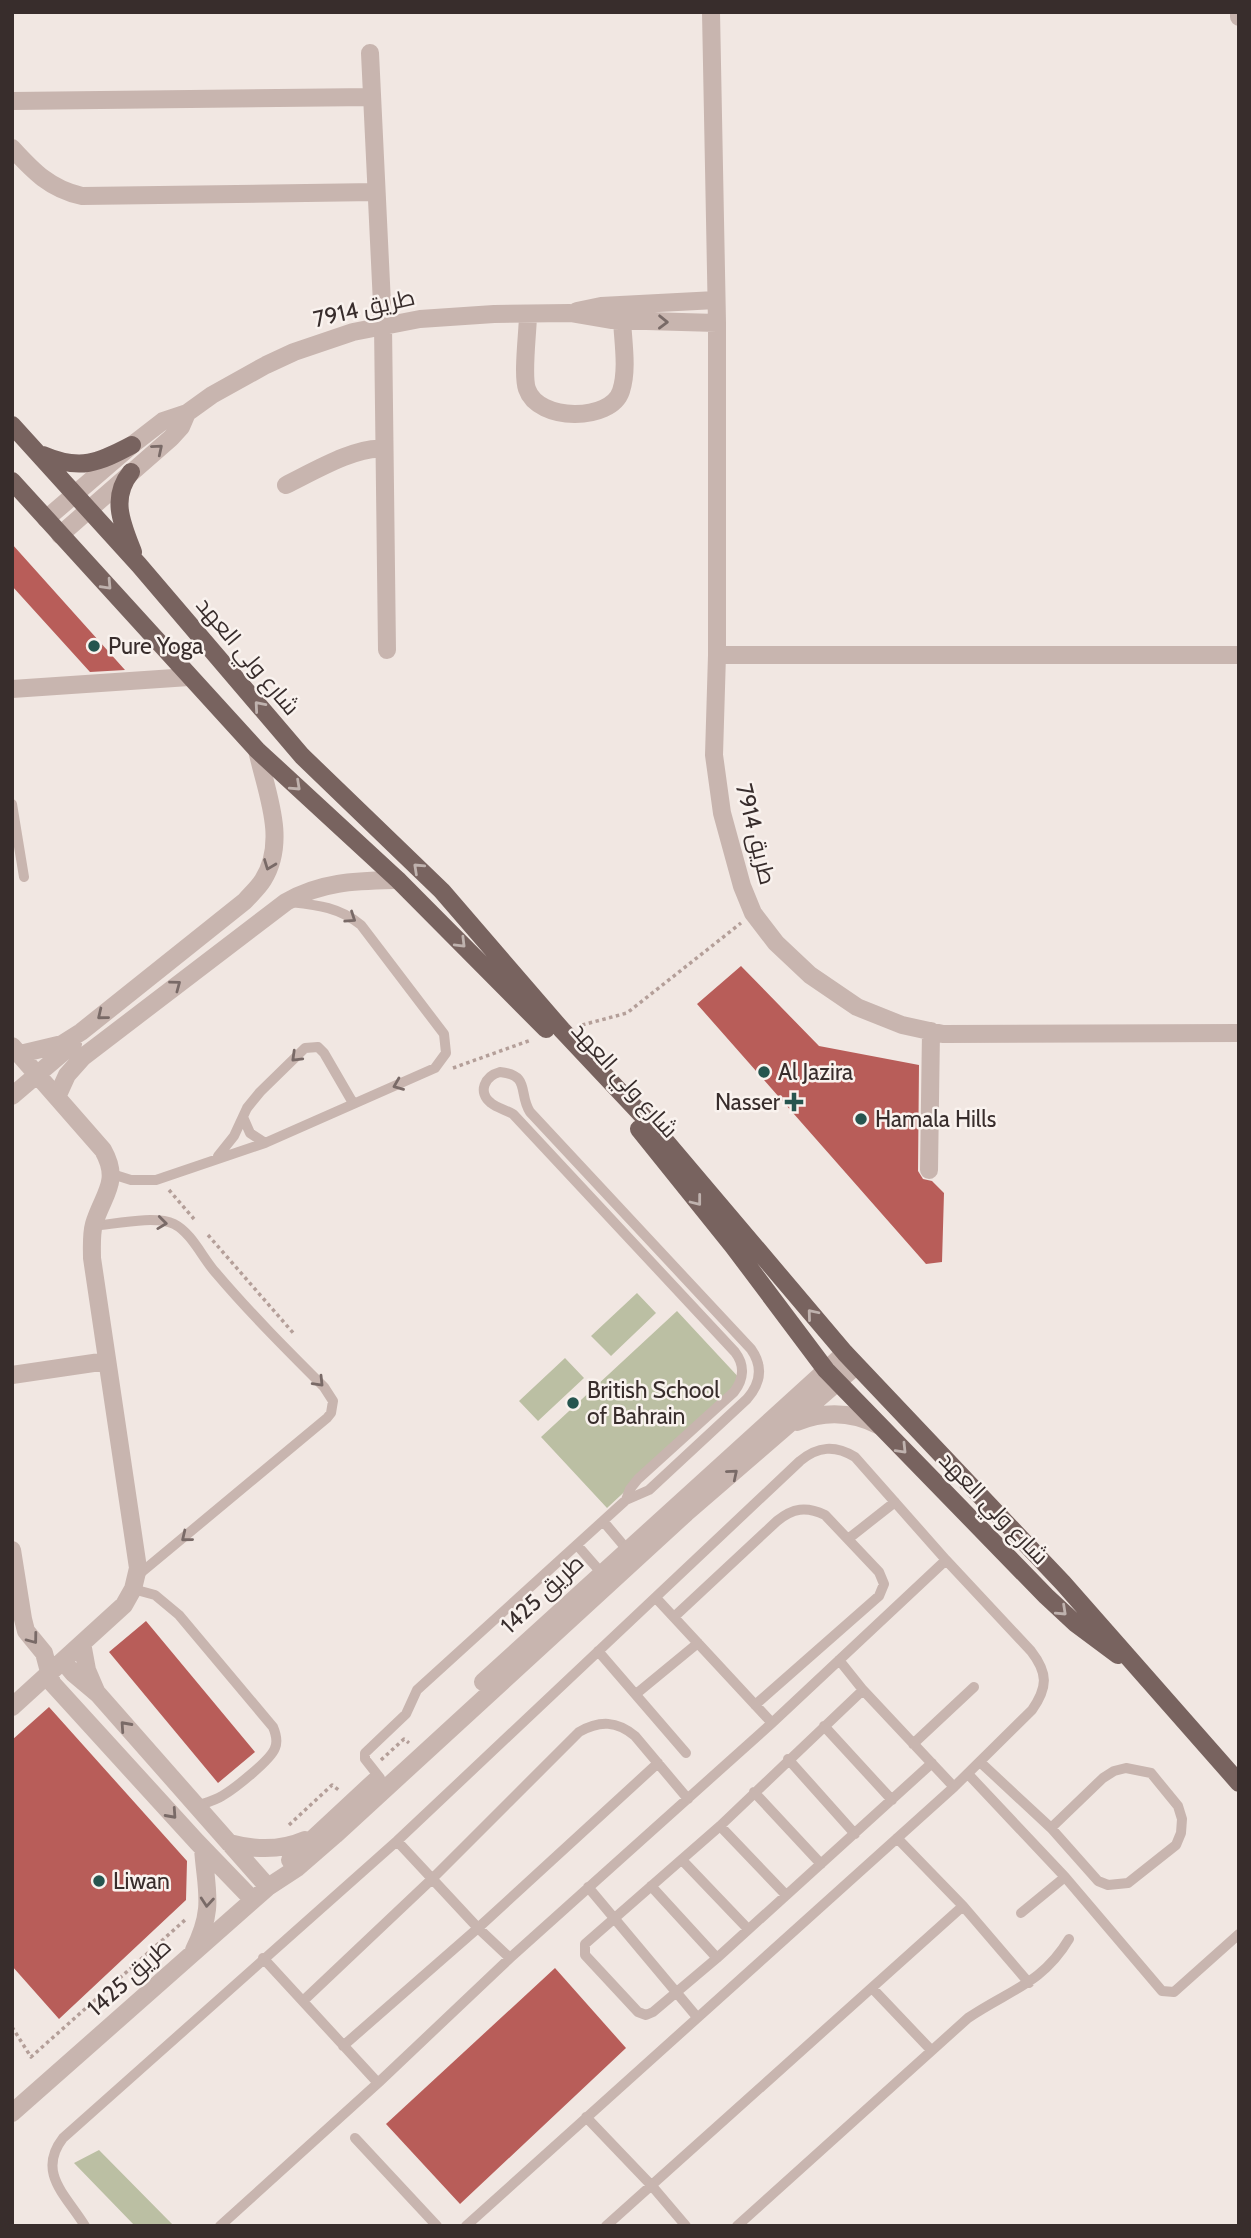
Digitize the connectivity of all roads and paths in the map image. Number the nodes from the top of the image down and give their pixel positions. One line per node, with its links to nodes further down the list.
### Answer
1 (711, 12): 7 (street, طريق 7914)
2 (370, 53): 3 (street)
3 (372, 97): 4 (street); 6 (street)
4 (12, 101)
5 (12, 148): 6 (street)
6 (376, 192): 12 (street)
7 (716, 300): 8 (street, طريق 7914); 11 (street, طريق 7914)
8 (570, 313): 9 (street, طريق 7914); 10 (street, طريق 7914)
9 (528, 314): 10 (street); 12 (street, طريق 7914)
10 (622, 320): 11 (street, طريق 7914, one-way to 11)
11 (717, 323): 27 (street, طريق 7914)
12 (383, 325): 13 (street, طريق 7914); 16 (street)
13 (187, 413): 15 (street, طريق 7914); 18 (street, طريق 7914, one-way to 13)
14 (12, 425): 17 (main road)
15 (132, 445): 17 (main road); 21 (street, طريق 7914)
16 (383, 449): 20 (street); 26 (street)
17 (38, 453): 21 (main road)
18 (131, 472): 22 (street, طريق 7914); 25 (main road)
19 (12, 481): 23 (main road)
20 (286, 485)
21 (74, 493): 22 (main road, شارع ولي العهد); 23 (street, طريق 7914)
22 (88, 509): 24 (street, طريق 7914); 25 (main road, شارع ولي العهد)
23 (46, 519): 24 (main road, شارع ولي العهد)
24 (60, 535): 29 (main road, شارع ولي العهد, one-way to 29)
25 (139, 565): 40 (main road, شارع ولي العهد, one-way to 25)
26 (387, 650)
27 (718, 655): 28 (street); 38 (street, طريق 7914)
28 (1239, 655)
29 (189, 677): 30 (street); 31 (main road, شارع ولي العهد)
30 (12, 689)
31 (257, 750): 35 (main road, شارع ولي العهد, one-way to 35); 36 (street, one-way to 36)
32 (12, 804): 33 (lane)
33 (15, 843): 34 (lane)
34 (24, 877)
35 (398, 880): 37 (street); 40 (main road, شارع ولي العهد, one-way to 40)
36 (245, 901): 39 (street); 42 (street, one-way to 42)
37 (286, 902): 39 (street); 51 (lane, one-way to 51)
38 (753, 914): 41 (street, طريق 7914); 43 (path)
39 (260, 921): 49 (street, one-way to 39)
40 (523, 996): 43 (main road, شارع ولي العهد)
41 (931, 1031): 44 (street, طريق 7914); 56 (street)
42 (81, 1032): 45 (street); 47 (street)
43 (556, 1032): 46 (path); 63 (main road, شارع ولي العهد, one-way to 43); 66 (main road, شارع ولي العهد, one-way to 66)
44 (1239, 1033)
45 (16, 1050): 47 (street)
46 (453, 1068)
47 (38, 1074): 48 (street); 49 (street)
48 (12, 1096)
49 (57, 1097): 57 (street)
50 (524, 1101): 52 (lane); 52 (lane); 69 (lane)
51 (353, 1103): 53 (lane, one-way to 53); 54 (lane)
52 (507, 1111): 69 (lane)
53 (243, 1117): 54 (lane); 55 (lane)
54 (265, 1143): 55 (lane)
55 (213, 1159): 57 (lane)
56 (929, 1170)
57 (112, 1174): 60 (street)
58 (181, 1185): 59 (path)
59 (197, 1222)
60 (94, 1226): 64 (street); 78 (lane, one-way to 78)
61 (206, 1232): 62 (path)
62 (297, 1337)
63 (851, 1360): 66 (street, طريق 1425); 86 (main road, شارع ولي العهد)
64 (107, 1361): 65 (street); 78 (street)
65 (12, 1375)
66 (832, 1376): 67 (street, طريق 1425); 68 (main road, شارع ولي العهد); 75 (street, طريق 1425)
67 (791, 1425): 68 (street); 75 (street, طريق 1425, one-way to 67)
68 (880, 1426): 86 (main road, شارع ولي العهد, one-way to 86)
69 (626, 1500): 71 (lane)
70 (895, 1502): 72 (lane); 76 (lane); 79 (lane)
71 (603, 1521): 73 (lane); 75 (lane)
72 (848, 1539): 80 (lane); 92 (lane)
73 (577, 1545): 77 (lane); 103 (lane)
74 (12, 1550): 87 (street, one-way to 87)
75 (631, 1555): 77 (street, طريق 1425)
76 (946, 1560): 84 (lane); 99 (lane)
77 (606, 1578): 103 (street, طريق 1425); 123 (street, طريق 1425)
78 (135, 1583): 81 (street); 109 (lane)
79 (656, 1598): 80 (lane); 83 (lane)
80 (674, 1617): 82 (lane)
81 (82, 1643): 85 (street); 91 (street)
82 (698, 1643): 90 (lane); 92 (lane)
83 (598, 1651): 90 (lane); 116 (lane)
84 (839, 1660): 89 (lane); 94 (lane)
85 (63, 1661): 87 (street); 91 (street)
86 (1138, 1669): 104 (main road, شارع ولي العهد)
87 (48, 1675): 93 (street); 118 (street, one-way to 118)
88 (974, 1686): 96 (lane)
89 (863, 1690): 95 (lane); 96 (lane)
90 (636, 1694): 97 (lane)
91 (98, 1695): 109 (street, one-way to 91)
92 (755, 1705): 94 (lane)
93 (12, 1707)
94 (772, 1723): 107 (lane)
95 (824, 1726): 98 (lane); 108 (lane)
96 (913, 1744): 101 (lane)
97 (686, 1753)
98 (788, 1759): 106 (lane); 113 (lane)
99 (980, 1762): 102 (lane); 112 (lane)
100 (658, 1763): 107 (lane); 122 (lane); 131 (lane)
101 (932, 1763): 105 (lane); 108 (lane)
102 (968, 1774): 105 (lane); 121 (lane)
103 (380, 1778): 114 (street, طريق 1425)
104 (1239, 1783)
105 (954, 1787): 115 (lane)
106 (754, 1792): 111 (lane); 120 (lane)
107 (688, 1799): 125 (lane)
108 (892, 1800): 113 (lane)
109 (196, 1806): 110 (street)
110 (214, 1826): 117 (street); 118 (street)
111 (720, 1826): 119 (lane); 126 (lane)
112 (1051, 1828): 112 (lane)
113 (855, 1834): 120 (lane)
114 (315, 1835): 117 (street); 123 (street, طريق 1425)
115 (897, 1838): 128 (lane); 143 (lane)
116 (397, 1841): 122 (lane); 136 (lane)
117 (229, 1843): 123 (street)
118 (200, 1845): 127 (street); 135 (street, one-way to 135)
119 (682, 1860): 124 (lane); 132 (lane)
120 (821, 1864): 126 (lane)
121 (1065, 1877): 129 (lane); 133 (lane)
122 (432, 1879): 131 (lane); 142 (lane)
123 (274, 1882): 127 (street, طريق 1425)
124 (651, 1886): 130 (lane); 138 (lane)
125 (588, 1887): 130 (lane); 137 (lane)
126 (786, 1895): 132 (lane)
127 (253, 1900): 135 (street, طريق 1425)
128 (963, 1906): 139 (lane); 140 (lane)
129 (1021, 1913)
130 (615, 1919): 141 (lane); 141 (lane)
131 (478, 1928): 137 (lane); 144 (lane)
132 (748, 1929): 138 (lane)
133 (1239, 1934)
134 (1069, 1939): 139 (lane)
135 (192, 1954): 147 (street, طريق 1425)
136 (263, 1958): 142 (lane); 151 (lane)
137 (510, 1958): 146 (lane)
138 (717, 1958): 141 (lane)
139 (1028, 1983): 145 (lane)
140 (872, 1988): 145 (lane); 150 (lane)
141 (677, 1992): 143 (lane)
142 (303, 2001): 144 (lane)
143 (697, 2017): 148 (lane)
144 (344, 2046): 146 (lane)
145 (931, 2050): 157 (lane)
146 (378, 2083): 152 (lane)
147 (12, 2113)
148 (586, 2117): 150 (lane); 154 (lane)
149 (355, 2137): 153 (lane)
150 (652, 2186): 155 (lane); 156 (lane)
151 (85, 2226)
152 (220, 2226)
153 (437, 2226)
154 (466, 2226)
155 (606, 2226)
156 (686, 2226)
157 (737, 2226)

